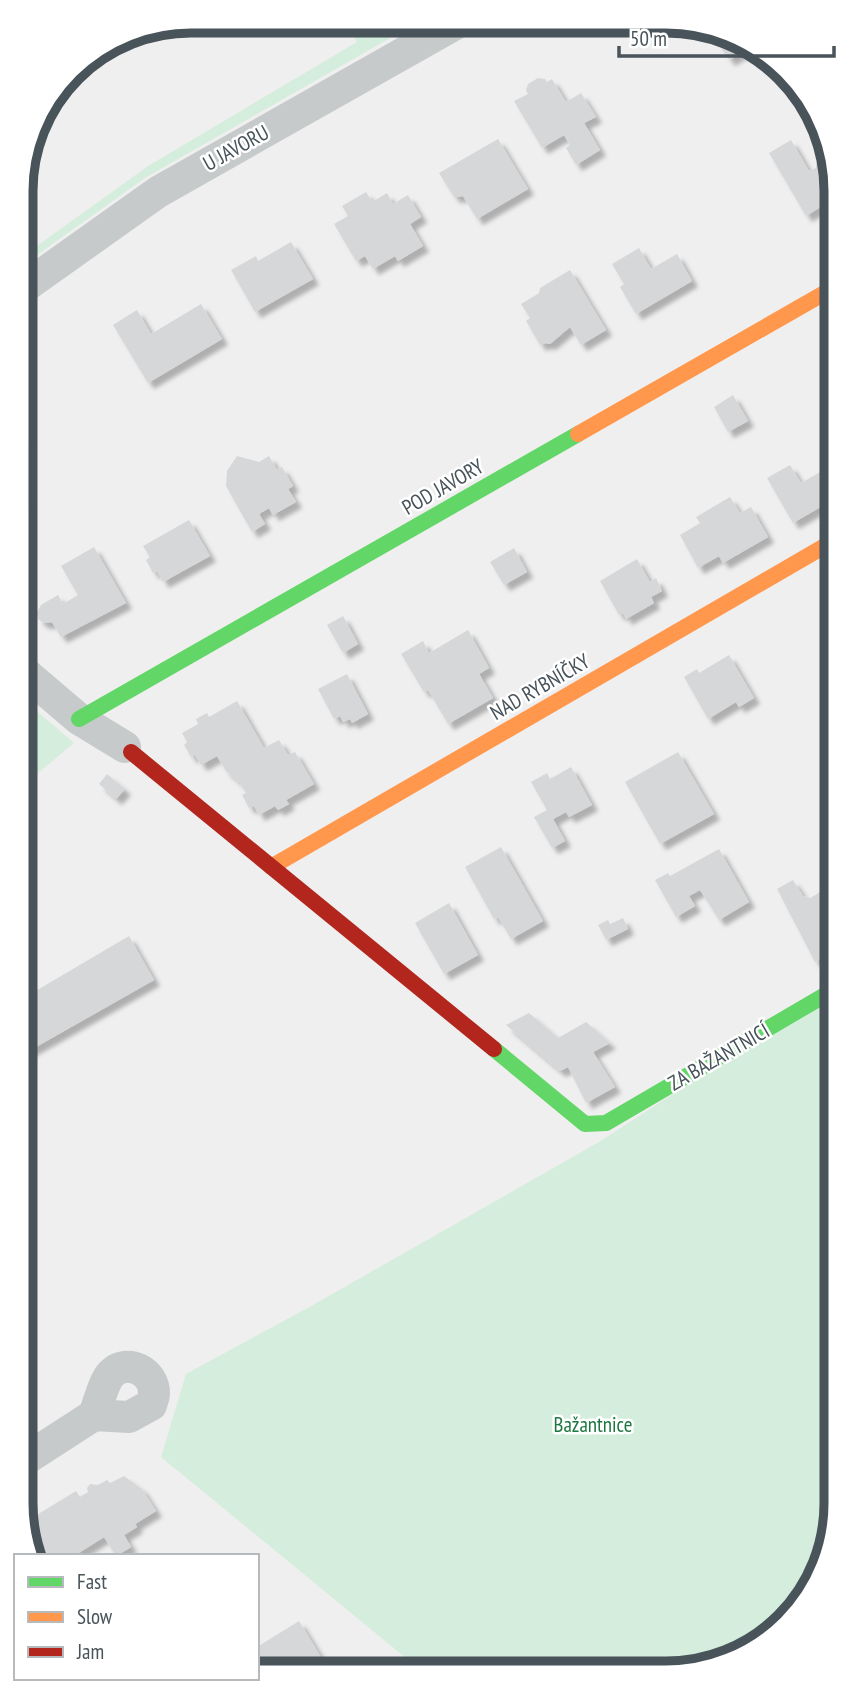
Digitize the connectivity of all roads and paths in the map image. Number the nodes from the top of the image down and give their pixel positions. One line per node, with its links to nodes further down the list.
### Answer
1 (439, 33): 2 (street, U JAVORU)
2 (34, 280)
3 (824, 293): 6 (street, POD JAVORY)
4 (824, 547): 8 (street, NAD RYBNÍČKY)
5 (34, 680): 6 (street)
6 (79, 719): 7 (street)
7 (128, 749): 8 (street)
8 (271, 867): 9 (street, ZA BAŽANTNICÍ)
9 (823, 996)
10 (94, 1415): 11 (street)
11 (33, 1454)

